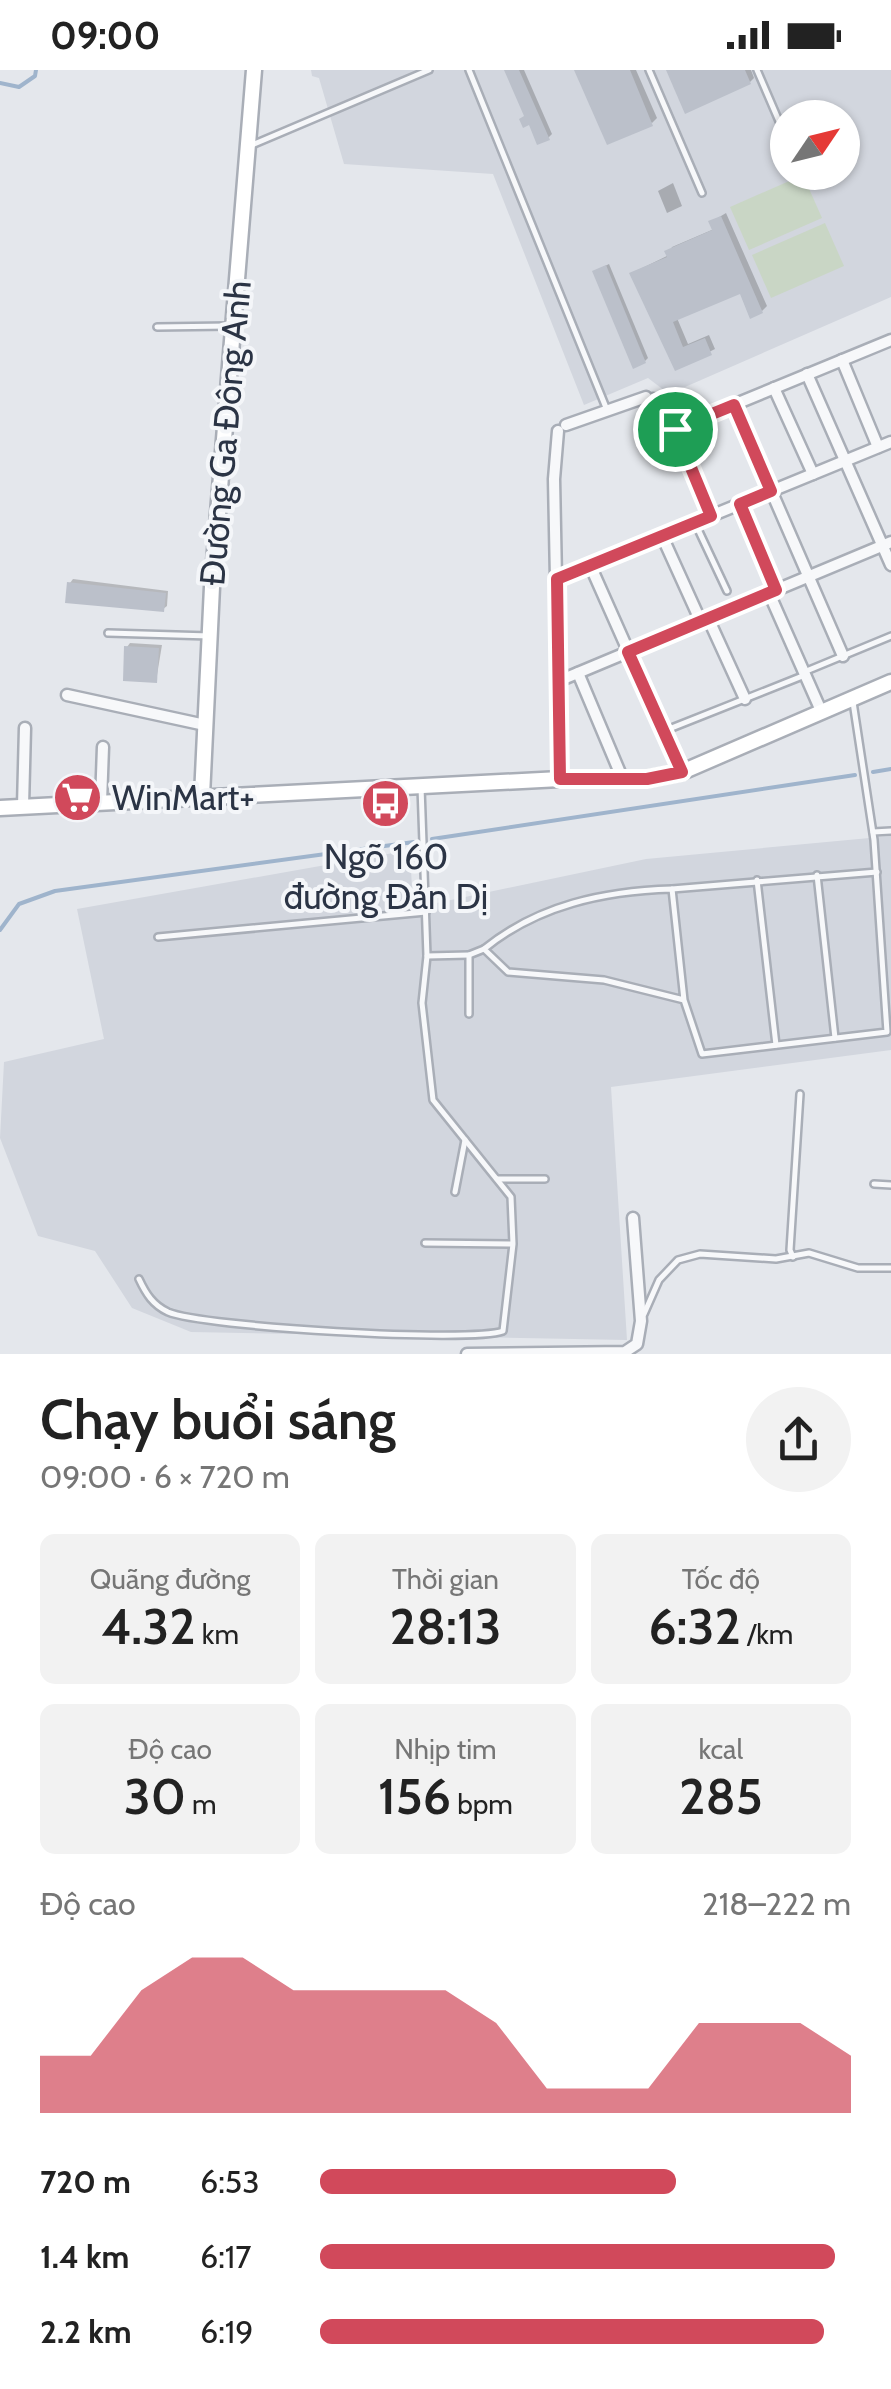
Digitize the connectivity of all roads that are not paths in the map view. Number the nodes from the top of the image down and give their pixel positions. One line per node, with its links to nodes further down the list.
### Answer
1 (254, 70): 7 (street, Đường Ga Đông Anh)
2 (430, 70): 7 (lane)
3 (469, 70): 16 (lane)
4 (649, 70): 8 (lane)
5 (757, 70): 6 (lane)
6 (770, 100)
7 (249, 146): 9 (street, Đường Ga Đông Anh)
8 (702, 193)
9 (233, 326): 10 (lane); 36 (street, Đường Ga Đông Anh)
10 (157, 327)
11 (891, 340): 12 (street)
12 (842, 360): 13 (street); 19 (street)
13 (808, 374): 14 (street); 20 (street)
14 (774, 388): 15 (street); 21 (street)
15 (734, 405): 17 (street); 22 (street)
16 (607, 410): 17 (street); 31 (street)
17 (675, 429): 24 (street)
18 (891, 442): 19 (street)
19 (878, 447): 20 (street)
20 (845, 460): 21 (street); 27 (street)
21 (813, 474): 22 (street)
22 (771, 491): 23 (street); 30 (street)
23 (740, 504): 24 (street); 33 (lane)
24 (711, 516): 25 (street)
25 (695, 522): 26 (street); 32 (lane)
26 (662, 536): 28 (street); 34 (street)
27 (887, 543): 29 (street); 30 (street)
28 (590, 565): 31 (street); 38 (street)
29 (891, 565)
30 (808, 577): 33 (street); 39 (street)
31 (557, 579): 42 (street)
32 (727, 591)
33 (772, 591): 34 (street); 41 (street)
34 (704, 620): 38 (street); 46 (street)
35 (108, 633): 36 (lane)
36 (210, 636): 48 (street, Đường Ga Đông Anh)
37 (891, 636): 39 (lane)
38 (628, 652): 40 (street); 50 (street)
39 (842, 656): 41 (lane)
40 (578, 673): 42 (street); 54 (street)
41 (805, 674): 46 (lane); 47 (street)
42 (561, 680): 53 (street)
43 (891, 682): 45 (street)
44 (67, 695): 48 (street)
45 (853, 698): 47 (street); 61 (lane)
46 (745, 700): 50 (lane)
47 (822, 713): 52 (street)
48 (205, 725): 56 (street, Đường Ga Đông Anh)
49 (25, 728): 58 (street)
50 (664, 731): 52 (street)
51 (102, 747): 57 (street)
52 (682, 772): 54 (street)
53 (560, 779): 54 (street); 55 (street)
54 (623, 780)
55 (421, 786): 56 (street); 66 (lane)
56 (202, 796): 57 (street)
57 (101, 802): 58 (street)
58 (23, 806): 59 (street)
59 (0, 808)
60 (891, 830): 61 (lane)
61 (873, 832): 62 (lane)
62 (876, 872): 63 (lane); 73 (lane)
63 (817, 875): 64 (lane); 73 (lane)
64 (758, 880): 65 (lane); 74 (lane)
65 (672, 889): 68 (lane); 71 (lane)
66 (426, 912): 67 (lane); 70 (lane)
67 (158, 937)
68 (484, 949): 69 (lane); 71 (lane)
69 (469, 955): 70 (lane); 72 (lane)
70 (426, 956): 76 (lane)
71 (684, 1000): 74 (lane)
72 (468, 1014)
73 (834, 1038): 74 (lane)
74 (776, 1045)
75 (800, 1094): 85 (lane)
76 (465, 1140): 77 (lane); 81 (lane)
77 (497, 1179): 78 (lane); 84 (lane)
78 (546, 1179)
79 (874, 1184): 80 (lane)
80 (891, 1186)
81 (455, 1192)
82 (633, 1218): 88 (street)
83 (425, 1243): 84 (lane)
84 (513, 1244): 87 (lane)
85 (793, 1257): 86 (lane); 88 (lane)
86 (891, 1268)
87 (139, 1279)
88 (641, 1321): 89 (street)
89 (466, 1354)

